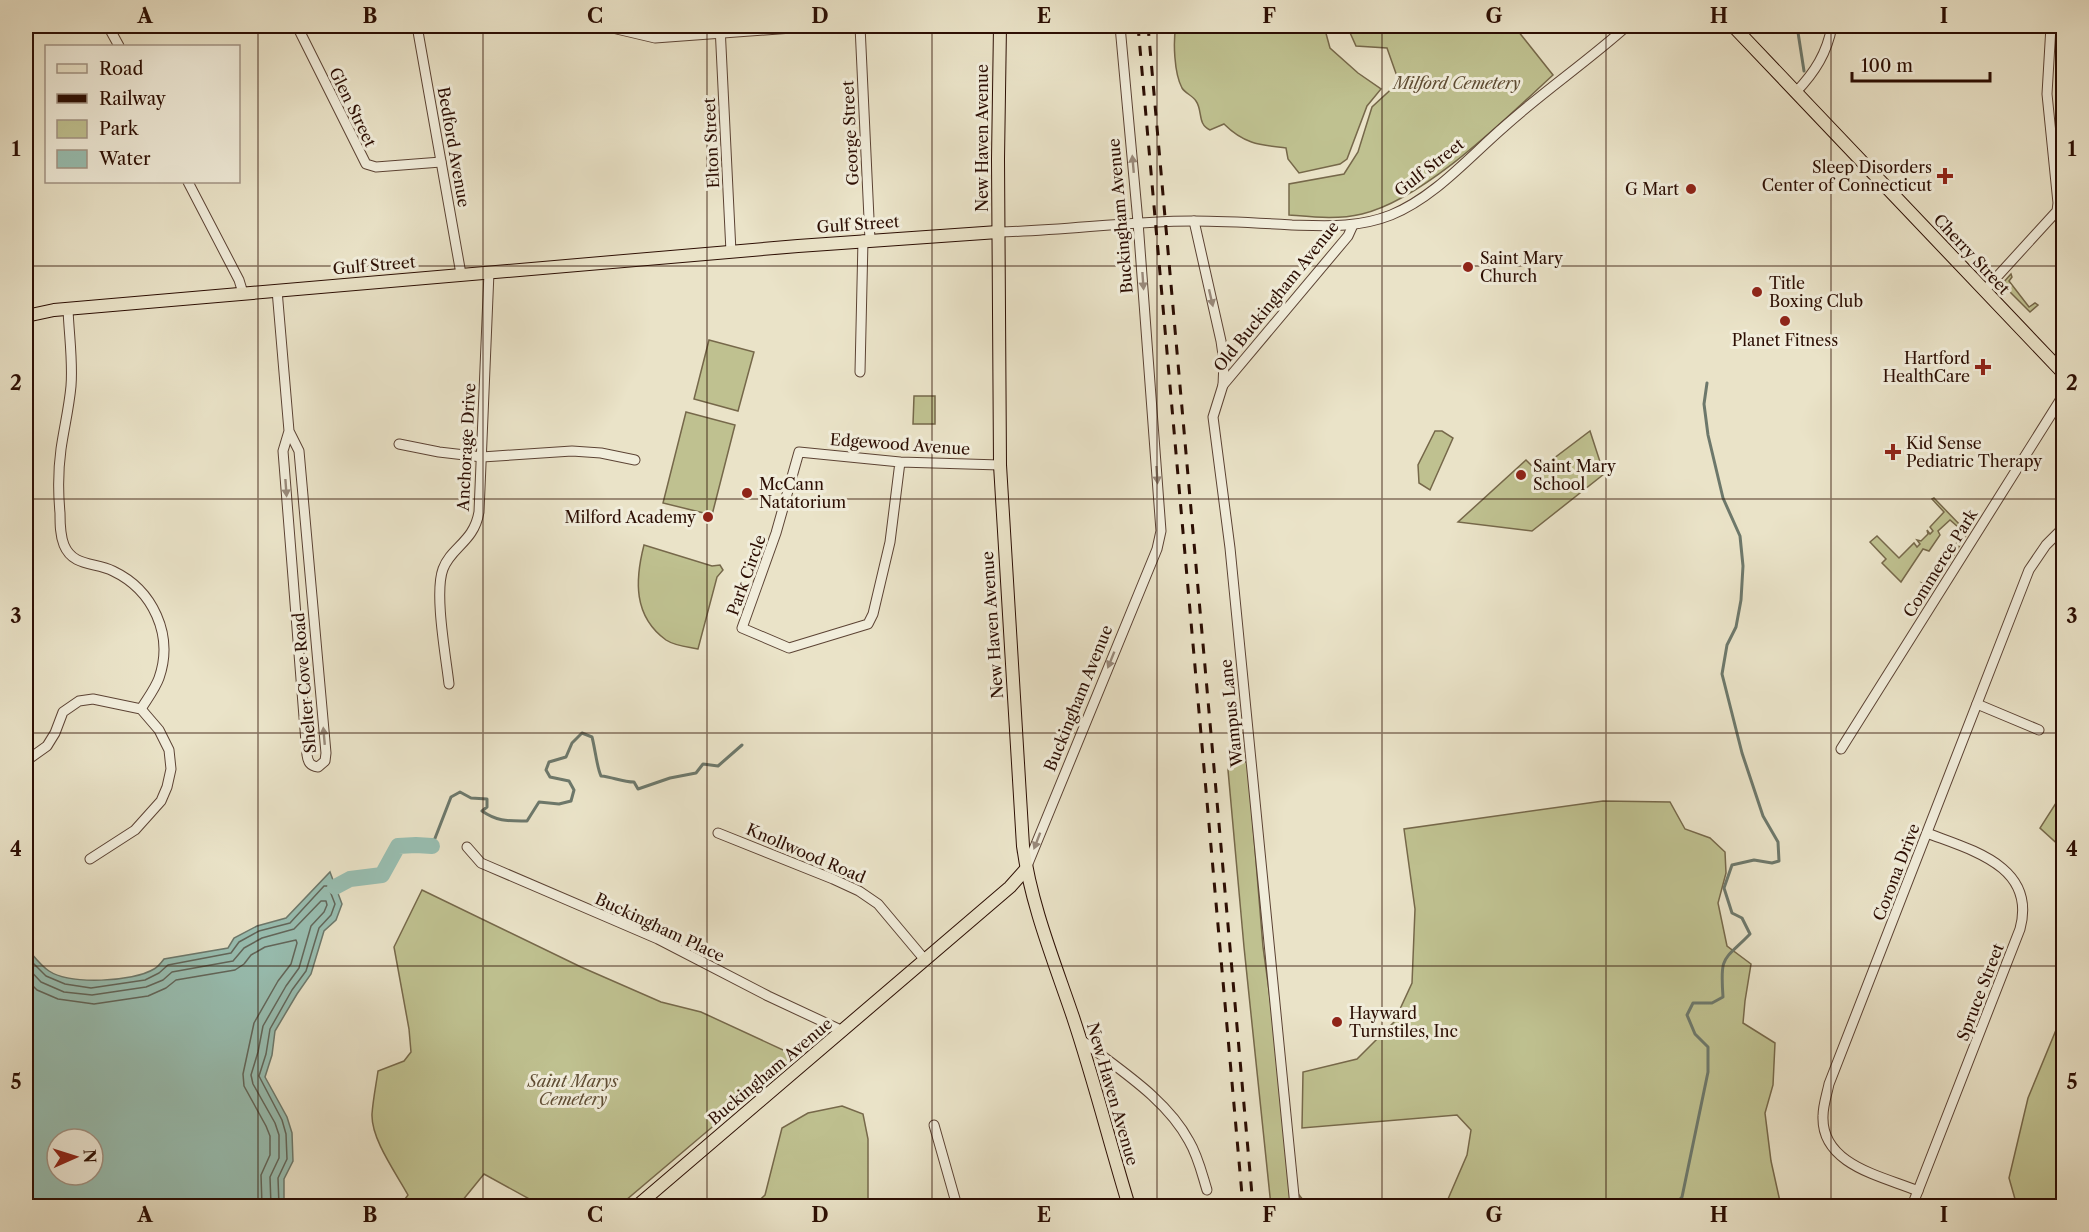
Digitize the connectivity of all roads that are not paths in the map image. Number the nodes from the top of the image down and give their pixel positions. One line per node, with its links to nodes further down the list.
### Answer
1 (108, 26): 14 (street)
2 (297, 26): 16 (street, Glen Street)
3 (417, 26): 16 (street, Bedford Avenue)
4 (604, 26): 13 (street)
5 (819, 26): 13 (street)
6 (860, 26): 22 (street, George Street)
7 (1000, 26): 21 (main road, New Haven Avenue)
8 (1120, 26): 19 (street, Buckingham Avenue, one-way to 8)
9 (1627, 26): 20 (street, Gulf Street)
10 (1733, 26): 15 (main road, Cherry Street)
11 (1832, 26): 15 (street)
12 (2051, 26): 27 (street)
13 (720, 29): 23 (street, Elton Street)
14 (118, 45)
15 (1796, 92): 27 (main road, Cherry Street)
16 (441, 162): 25 (street, Bedford Avenue)
17 (189, 183): 28 (street)
18 (1194, 221): 19 (street, Gulf Street); 20 (street, Gulf Street); 33 (street, Wampus Lane, one-way to 33)
19 (1138, 222): 21 (street, Gulf Street); 55 (street, Buckingham Avenue, one-way to 55)
20 (1353, 225): 33 (street, Old Buckingham Avenue)
21 (998, 232): 22 (main road, Gulf Street); 41 (main road, New Haven Avenue)
22 (867, 240): 23 (main road, Gulf Street); 31 (street, George Street)
23 (732, 252): 24 (main road, Gulf Street)
24 (489, 272): 25 (main road, Gulf Street); 38 (street, Anchorage Drive)
25 (461, 274): 26 (main road, Gulf Street)
26 (278, 291): 28 (main road, Gulf Street); 35 (street, Shelter Cove Road)
27 (1984, 291): 32 (main road, Cherry Street)
28 (243, 293): 29 (main road, Gulf Street)
29 (68, 309): 30 (main road, Gulf Street); 47 (street)
30 (26, 316)
31 (860, 372)
32 (2064, 374)
33 (1223, 385): 65 (street, Wampus Lane)
34 (2064, 394): 49 (street, Commerce Park)
35 (289, 431): 43 (street, Shelter Cove Road); 44 (street, Shelter Cove Road, one-way to 44)
36 (399, 444): 38 (street)
37 (799, 452): 40 (street, Edgewood Avenue); 40 (street, Park Circle)
38 (482, 458): 39 (street); 45 (street, Anchorage Drive)
39 (635, 460)
40 (900, 462): 41 (street, Edgewood Avenue)
41 (1000, 465): 55 (main road, New Haven Avenue)
42 (2064, 527): 46 (street, Corona Drive)
43 (310, 574): 44 (street); 44 (street, Shelter Cove Road, one-way to 43)
44 (293, 576)
45 (449, 684)
46 (1977, 704): 48 (street); 52 (street, Corona Drive)
47 (141, 709): 50 (street); 54 (street)
48 (2038, 730)
49 (1841, 749)
50 (26, 761)
51 (718, 833): 56 (street, Knollwood Road)
52 (1927, 833): 61 (street, Corona Drive); 61 (street, Spruce Street)
53 (467, 847): 57 (street, Buckingham Place)
54 (90, 859)
55 (1026, 869): 56 (main road, Buckingham Avenue); 58 (main road, New Haven Avenue)
56 (925, 960): 57 (main road, Buckingham Avenue)
57 (843, 1031): 62 (main road, Buckingham Avenue)
58 (1080, 1039): 60 (street); 64 (main road, New Haven Avenue)
59 (934, 1125): 63 (street)
60 (1207, 1190)
61 (1918, 1191): 66 (street, Spruce Street)
62 (645, 1204)
63 (957, 1206)
64 (1129, 1206)
65 (1295, 1206)
66 (1912, 1206)

